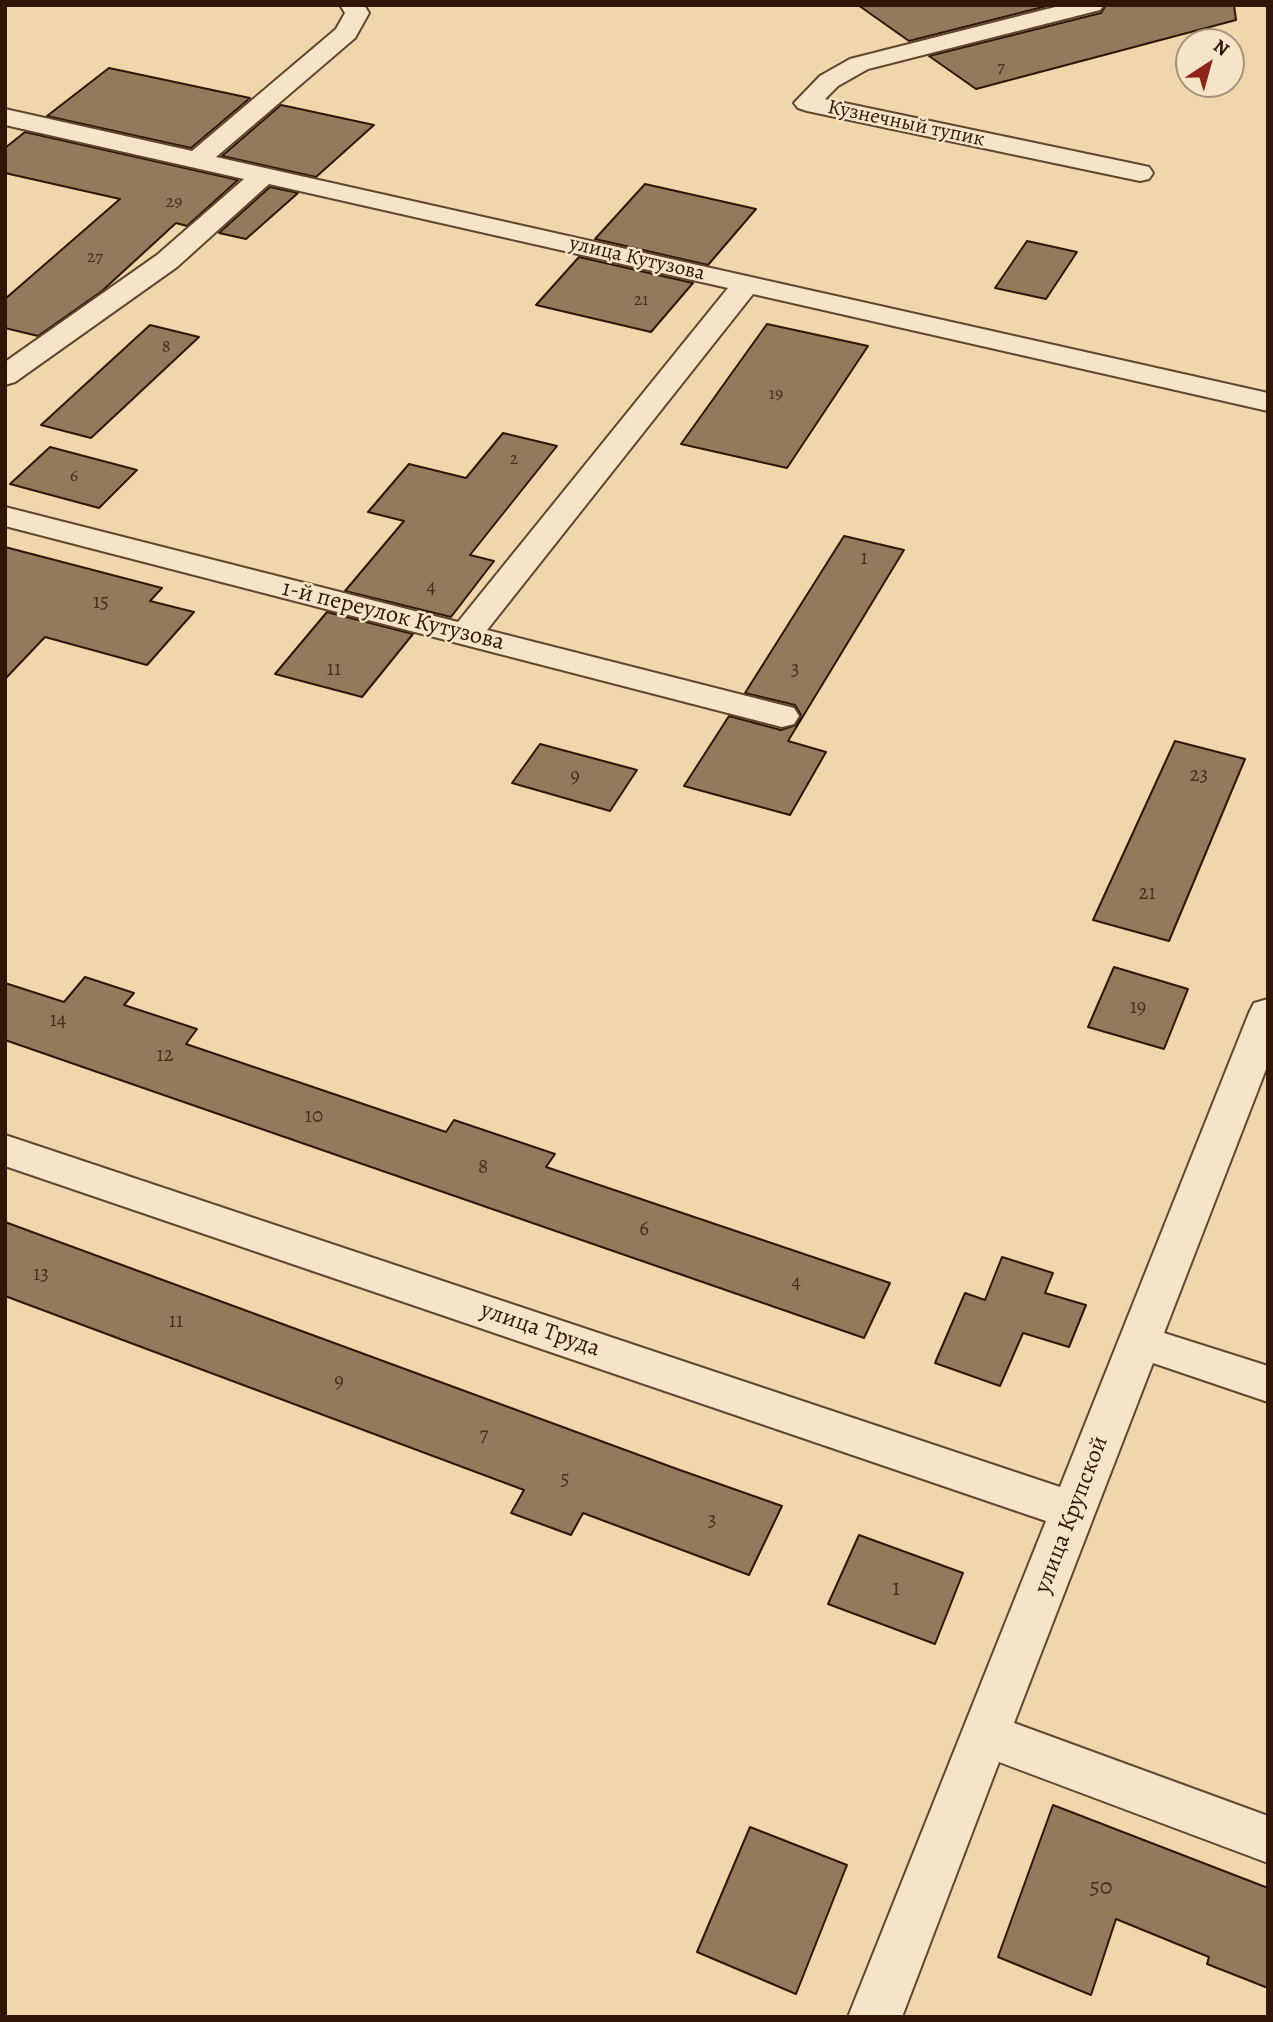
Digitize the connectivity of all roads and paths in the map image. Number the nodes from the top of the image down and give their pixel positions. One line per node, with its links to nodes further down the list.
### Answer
1 (352, 5): 4 (street)
2 (1092, 5): 5 (street, Кузнечный тупик)
3 (5, 117): 4 (street, улица Кутузова)
4 (197, 160): 6 (street, улица Кутузова)
5 (1140, 173)
6 (264, 175): 7 (street, улица Кутузова); 8 (street)
7 (746, 284): 9 (street, улица Кутузова); 11 (street)
8 (5, 376)
9 (1268, 402)
10 (5, 516): 11 (street, 1-й переулок Кутузова)
11 (466, 634): 12 (street, 1-й переулок Кутузова)
12 (782, 716)
13 (1268, 1013): 15 (street, улица Крупской)
14 (5, 1150): 17 (street, улица Труда)
15 (1140, 1342): 16 (street); 17 (street, улица Крупской)
16 (1268, 1384)
17 (1074, 1511): 18 (street, улица Крупской)
18 (986, 1735): 19 (street); 20 (street, улица Крупской)
19 (1268, 1840)
20 (875, 2017)

